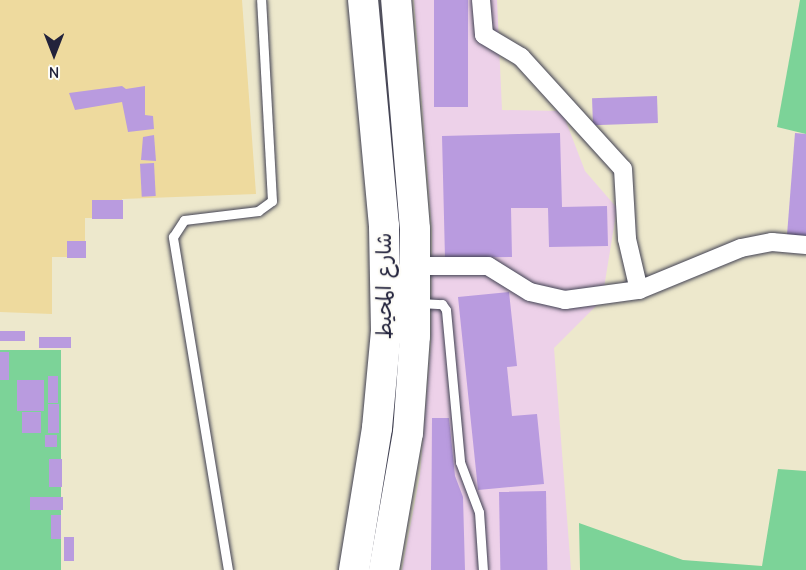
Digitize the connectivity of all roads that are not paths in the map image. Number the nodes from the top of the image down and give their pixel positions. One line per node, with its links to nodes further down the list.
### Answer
1 (261, 0): 9 (lane)
2 (363, 0): 10 (highway, شارع المحيط)
3 (396, 0): 6 (highway, شارع المحيط)
4 (481, 0): 7 (street)
5 (806, 245): 7 (street)
6 (415, 266): 7 (street); 8 (highway, شارع المحيط)
7 (639, 290)
8 (415, 303): 11 (highway, شارع المحيط); 12 (lane)
9 (228, 570)
10 (354, 570)
11 (384, 570)
12 (483, 570)

